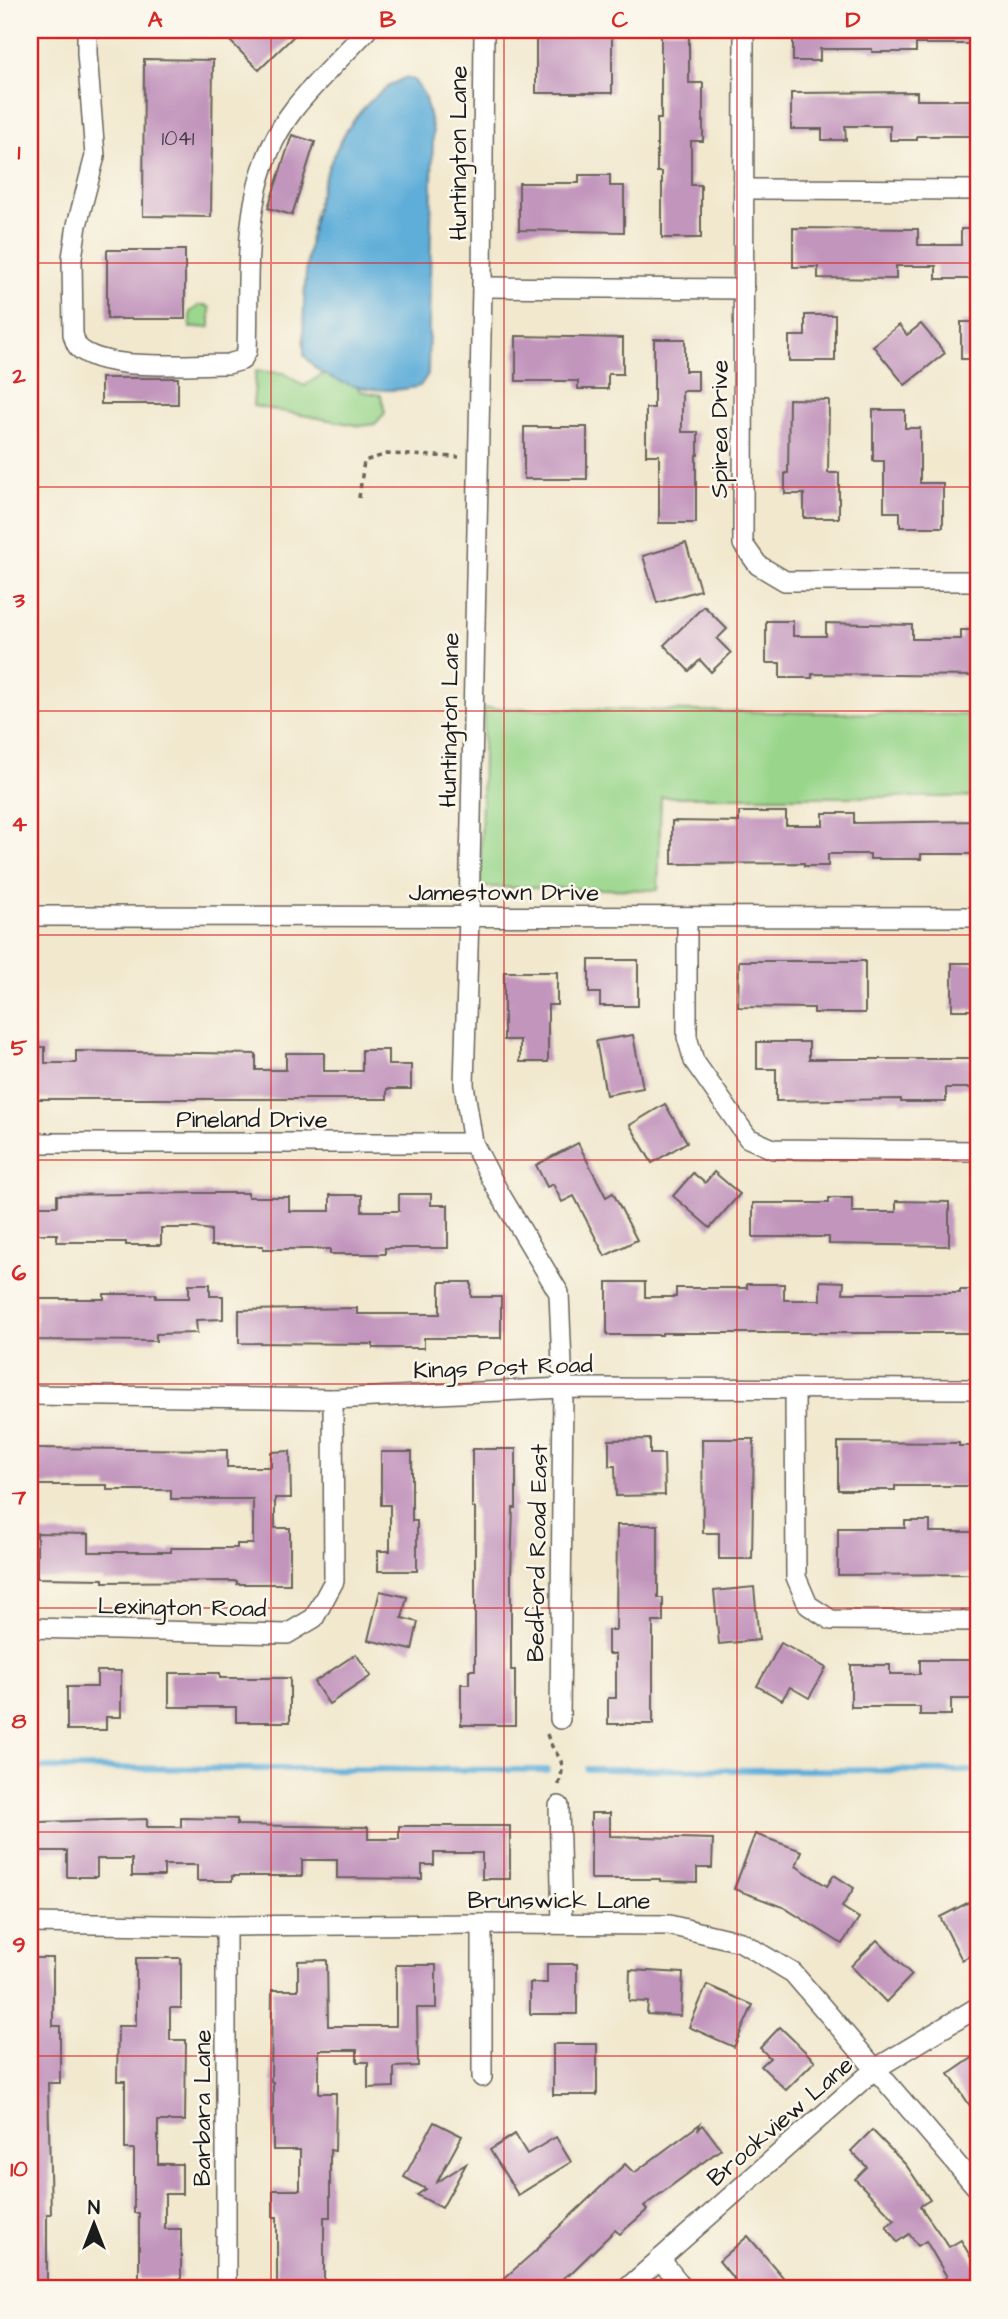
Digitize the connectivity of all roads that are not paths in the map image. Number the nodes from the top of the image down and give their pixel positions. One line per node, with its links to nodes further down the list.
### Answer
1 (88, 30): 2 (street)
2 (367, 30)
3 (484, 30): 7 (street, Huntington Lane)
4 (744, 30): 5 (street, Spirea Drive)
5 (744, 189): 6 (street); 8 (street, Spirea Drive)
6 (978, 190)
7 (482, 287): 8 (street); 11 (street, Huntington Lane)
8 (744, 289): 9 (street, Spirea Drive)
9 (978, 581)
10 (30, 916): 11 (street, Jamestown Drive)
11 (470, 916): 12 (street, Jamestown Drive); 15 (street, Huntington Lane)
12 (687, 917): 13 (street, Jamestown Drive); 16 (street)
13 (978, 917)
14 (30, 1143): 15 (street, Pineland Drive)
15 (474, 1143): 17 (street, Huntington Lane)
16 (978, 1151)
17 (563, 1388): 18 (street, Kings Post Road); 21 (street, Kings Post Road); 24 (street, Bedford Road East)
18 (795, 1389): 19 (street, Kings Post Road); 22 (street)
19 (978, 1389)
20 (30, 1395): 21 (street, Kings Post Road)
21 (333, 1399): 23 (street, Lexington Road)
22 (978, 1621)
23 (30, 1628)
24 (559, 1719)
25 (559, 1806): 28 (street)
26 (30, 1923): 29 (street, Brunswick Lane)
27 (482, 1924): 28 (street, Brunswick Lane); 29 (street, Brunswick Lane); 32 (street)
28 (562, 1924): 31 (street, Brunswick Lane)
29 (226, 1926): 35 (street, Barbara Lane)
30 (978, 2007): 31 (street, Brookview Lane)
31 (876, 2069): 33 (street, Brunswick Lane); 34 (street, Brookview Lane)
32 (482, 2077)
33 (978, 2189)
34 (660, 2259): 36 (street, Brookview Lane); 37 (street)
35 (226, 2289)
36 (626, 2289)
37 (684, 2289)

